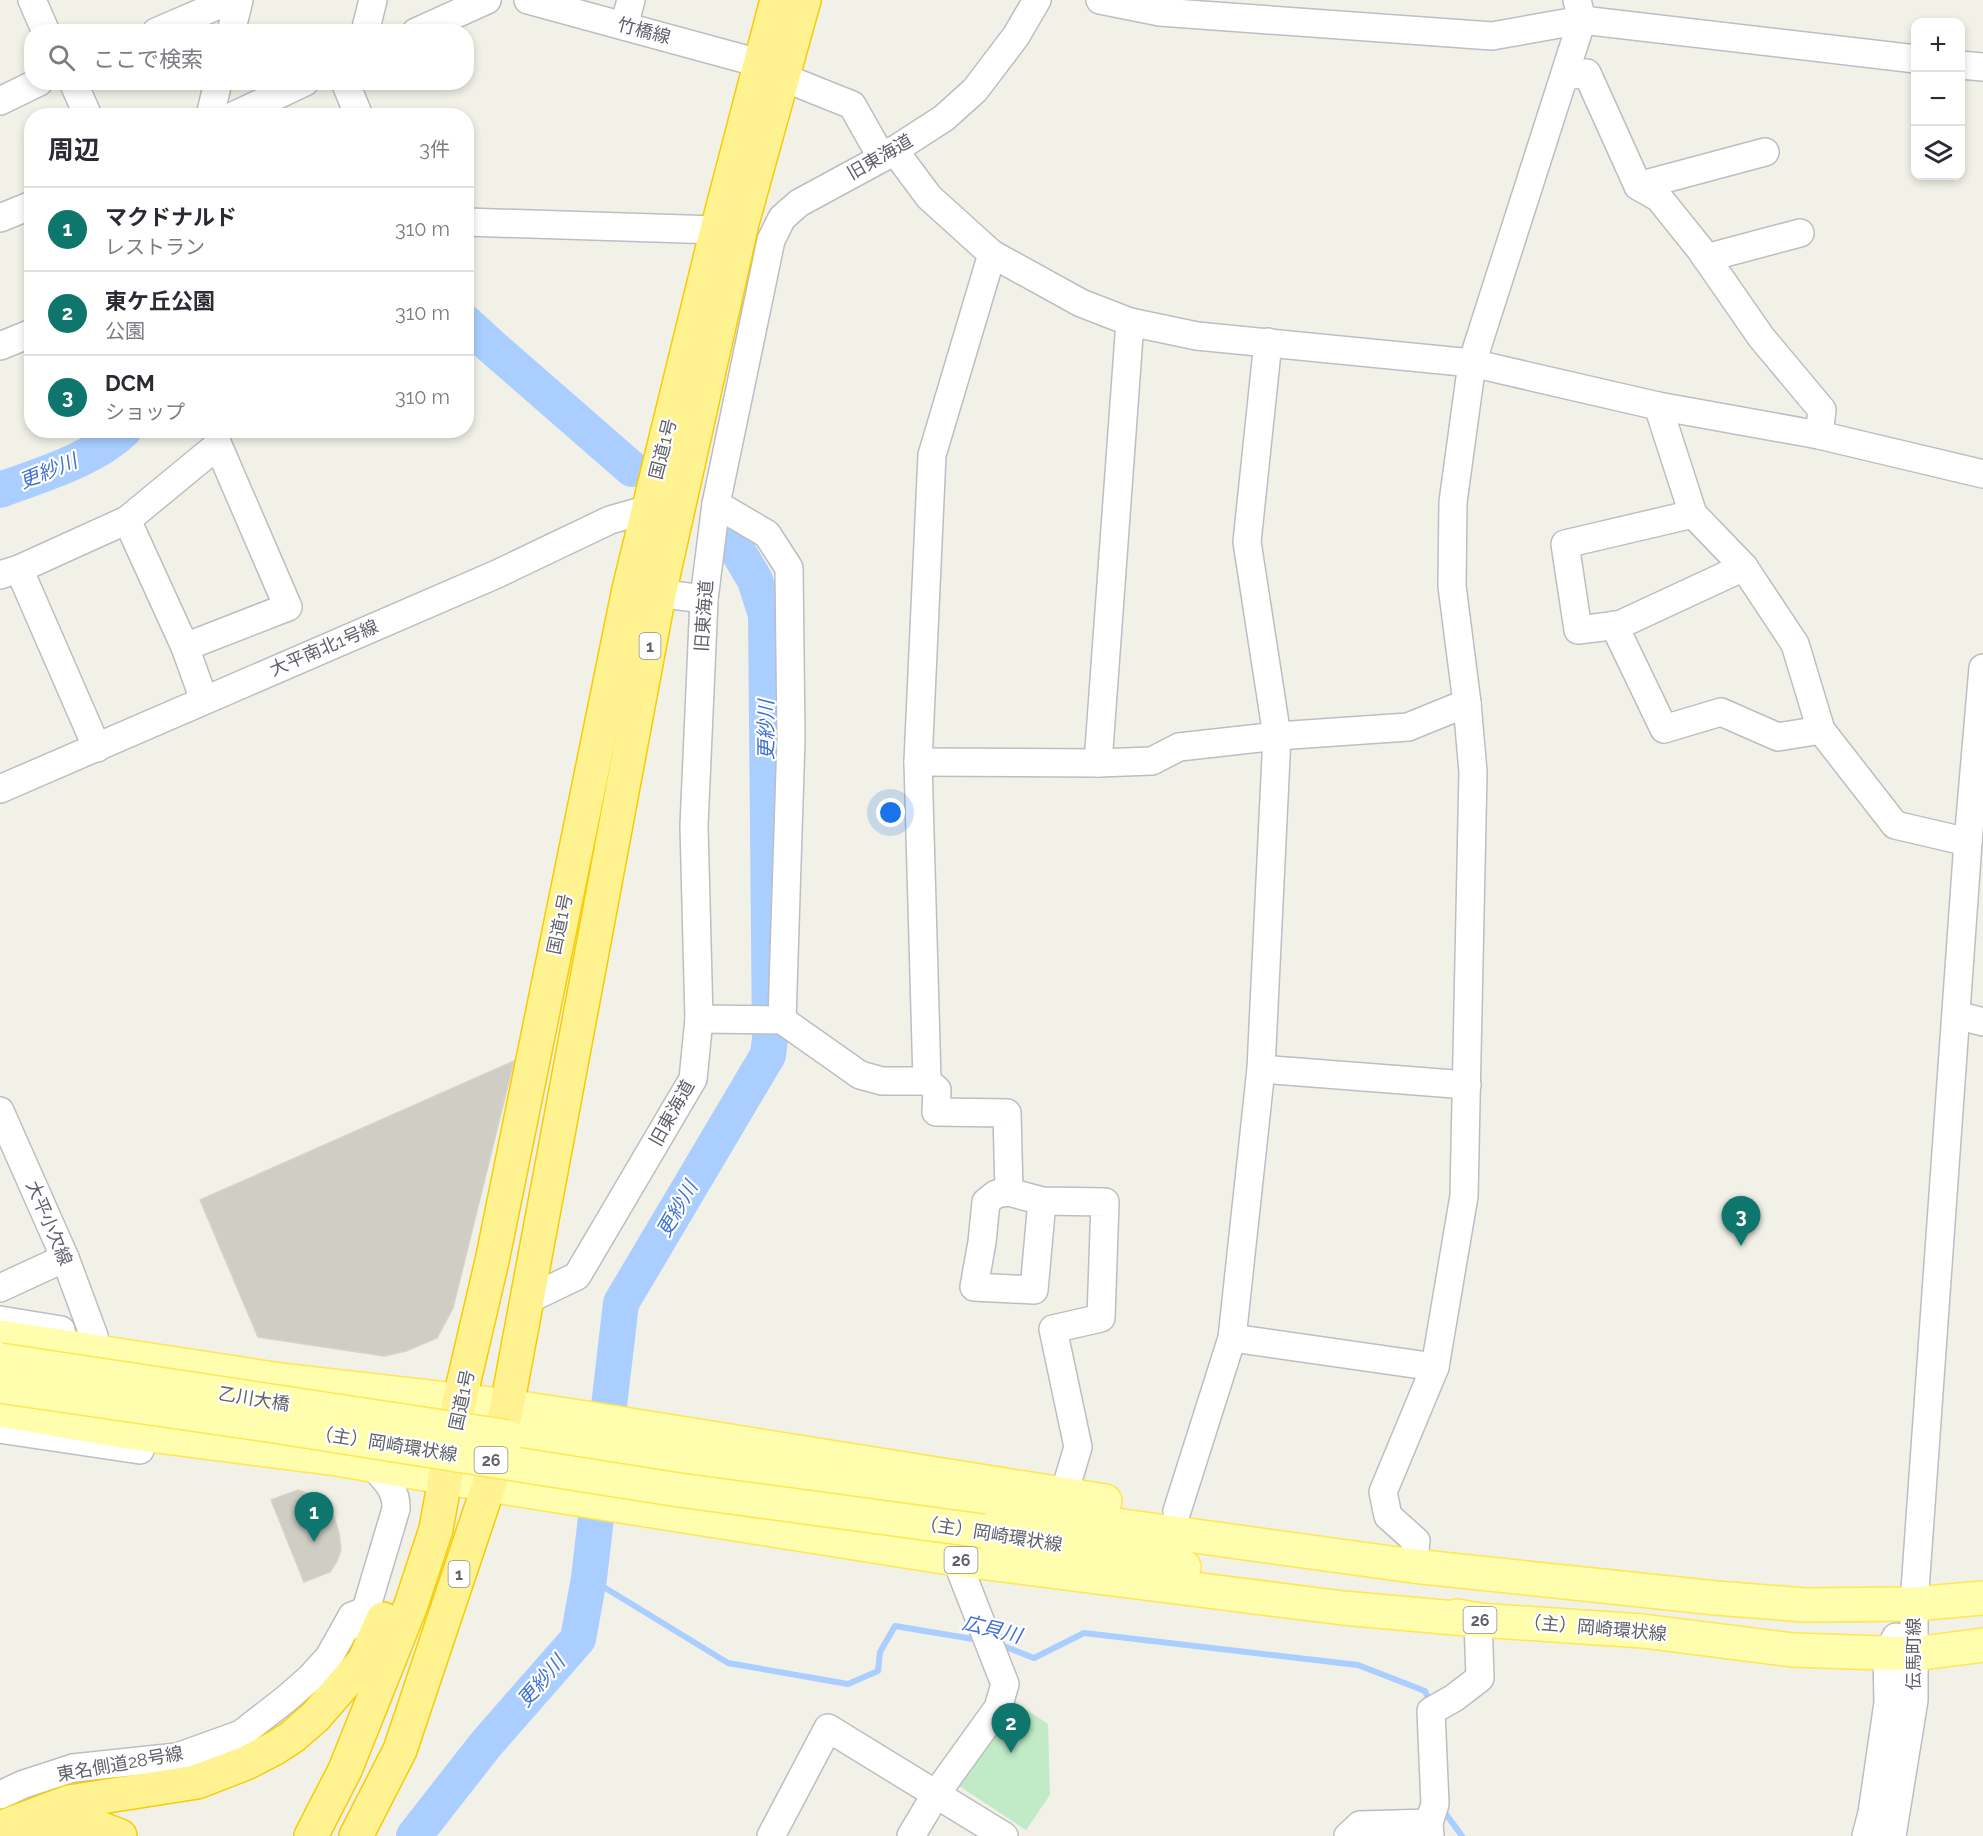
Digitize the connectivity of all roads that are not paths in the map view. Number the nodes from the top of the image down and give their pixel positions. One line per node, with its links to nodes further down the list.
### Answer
1 (32, 0): 13 (street)
2 (230, 0): 14 (street)
3 (239, 0): 15 (street)
4 (373, 0): 16 (street)
5 (487, 0): 17 (street)
6 (528, 0): 18 (street, 竹橋線)
7 (631, 0): 18 (street)
8 (777, 0): 22 (highway, 国道1号 / 1)
9 (804, 0): 22 (highway, 国道1号 / 1)
10 (1037, 0): 35 (street, 旧東海道)
11 (1100, 0): 12 (street)
12 (1580, 10): 19 (street); 23 (street)
13 (42, 24)
14 (174, 24)
15 (233, 24)
16 (367, 24)
17 (434, 24)
18 (624, 26): 22 (street, 竹橋線)
19 (1911, 59)
20 (1965, 65): 21 (street)
21 (1983, 67)
22 (770, 70): 35 (street, 竹橋線); 40 (highway, 国道1号 / 1); 58 (highway, 国道1号 / 1)
23 (1565, 76): 36 (street); 48 (street)
24 (24, 89): 29 (street)
25 (77, 90): 30 (street)
26 (216, 90): 31 (street)
27 (288, 90): 32 (street)
28 (348, 90): 33 (street)
29 (0, 101)
30 (84, 108)
31 (212, 108)
32 (250, 108)
33 (356, 108)
34 (1765, 152): 36 (street)
35 (888, 154): 42 (street, 竹橋線); 52 (street, 旧東海道)
36 (1638, 186): 43 (street)
37 (24, 208): 38 (street)
38 (0, 218)
39 (474, 222): 40 (street)
40 (717, 230): 53 (highway, 国道1号 / 1)
41 (1800, 233): 43 (street)
42 (992, 254): 44 (street, 竹橋線); 68 (street)
43 (1706, 258): 50 (street)
44 (1130, 322): 46 (street, 竹橋線); 69 (street)
45 (24, 336): 47 (street)
46 (1268, 342): 48 (street, 竹橋線); 66 (street)
47 (0, 346)
48 (1472, 363): 49 (street, 竹橋線); 64 (street)
49 (1658, 405): 50 (street, 竹橋線); 54 (street)
50 (1819, 435): 51 (street, 竹橋線)
51 (1983, 474)
52 (716, 504): 59 (street, 旧東海道); 74 (street)
53 (649, 509): 58 (highway, 国道1号 / 1); 63 (street, 大平南北1号線)
54 (1693, 514): 56 (street); 60 (street)
55 (127, 520): 57 (street); 61 (street); 61 (street)
56 (1744, 567): 60 (street); 65 (street)
57 (10, 572): 67 (street)
58 (644, 592): 59 (street); 84 (highway, 国道1号 / 1); 93 (highway, 国道1号 / 1)
59 (704, 599): 73 (street, 旧東海道)
60 (1614, 625): 65 (street)
61 (185, 647): 63 (street)
62 (1983, 668): 71 (street)
63 (204, 700): 67 (street, 大平南北1号線)
64 (1467, 703): 66 (street); 78 (street)
65 (1821, 730): 71 (street)
66 (1277, 736): 69 (street); 76 (street)
67 (98, 748): 70 (street, 大平南北1号線)
68 (918, 762): 69 (street); 77 (street)
69 (1098, 763)
70 (0, 789)
71 (1968, 842): 72 (street)
72 (1957, 1015): 75 (street); 107 (street)
73 (699, 1019): 74 (street); 84 (street, 旧東海道)
74 (782, 1020): 77 (street)
75 (1983, 1022)
76 (1261, 1069): 78 (street); 88 (street)
77 (927, 1082): 80 (street)
78 (1467, 1085): 90 (street)
79 (0, 1111): 82 (street, 大平小欠線)
80 (1009, 1192): 81 (street); 81 (street)
81 (1041, 1201): 101 (street)
82 (65, 1258): 83 (street); 86 (street, 大平小欠線)
83 (0, 1288)
84 (527, 1300): 95 (highway, 国道1号 / 1)
85 (0, 1320): 86 (street)
86 (94, 1336): 91 (street)
87 (0, 1338): 91 (main road, 26)
88 (1232, 1338): 90 (street); 102 (street)
89 (0, 1360): 95 (main road, 乙川大橋 / 26, bridge)
90 (1435, 1367): 105 (street)
91 (280, 1380): 93 (main road, 26)
92 (0, 1386): 103 (main road, （主）岡崎環状線 / 26, bridge)
93 (453, 1402): 95 (main road, 26); 99 (highway, 国道1号 / 1)
94 (0, 1410): 97 (main road, 26)
95 (507, 1422): 100 (highway, 国道1号 / 1); 101 (main road, 26); 103 (main road, （主）岡崎環状線 / 26)
96 (0, 1430): 97 (street)
97 (253, 1448): 98 (main road, 26)
98 (371, 1464): 99 (main road, 26); 108 (street)
99 (439, 1475): 100 (main road, 26); 112 (highway); 119 (highway, 国道1号 / 1)
100 (489, 1485): 104 (main road, 26); 120 (highway, 国道1号 / 1)
101 (1064, 1494): 102 (main road, 26)
102 (1178, 1511): 105 (main road, 26)
103 (984, 1519): 105 (main road, （主）岡崎環状線 / 26); 109 (main road, （主）岡崎環状線 / 26)
104 (956, 1559): 109 (main road, 26); 113 (street)
105 (1413, 1566): 107 (main road, （主）岡崎環状線 / 26)
106 (1983, 1598): 107 (main road, （主）岡崎環状線 / 26)
107 (1914, 1604): 111 (street, 伝馬町線)
108 (366, 1611): 112 (street); 114 (street, 東名側道28号線)
109 (1478, 1620): 111 (main road, （主）岡崎環状線 / 26); 116 (street)
110 (1983, 1645): 111 (main road, （主）岡崎環状線 / 26)
111 (1900, 1654): 125 (street, 伝馬町線); 126 (street, 伝馬町線)
112 (333, 1697): 115 (highway)
113 (936, 1794): 121 (street); 122 (street); 123 (street)
114 (0, 1795)
115 (0, 1828)
116 (1430, 1829): 124 (street)
117 (25, 1836): 118 (highway)
118 (120, 1836)
119 (311, 1836)
120 (356, 1836)
121 (771, 1836)
122 (911, 1836)
123 (1005, 1836)
124 (1348, 1836)
125 (1866, 1836)
126 (1892, 1836)

